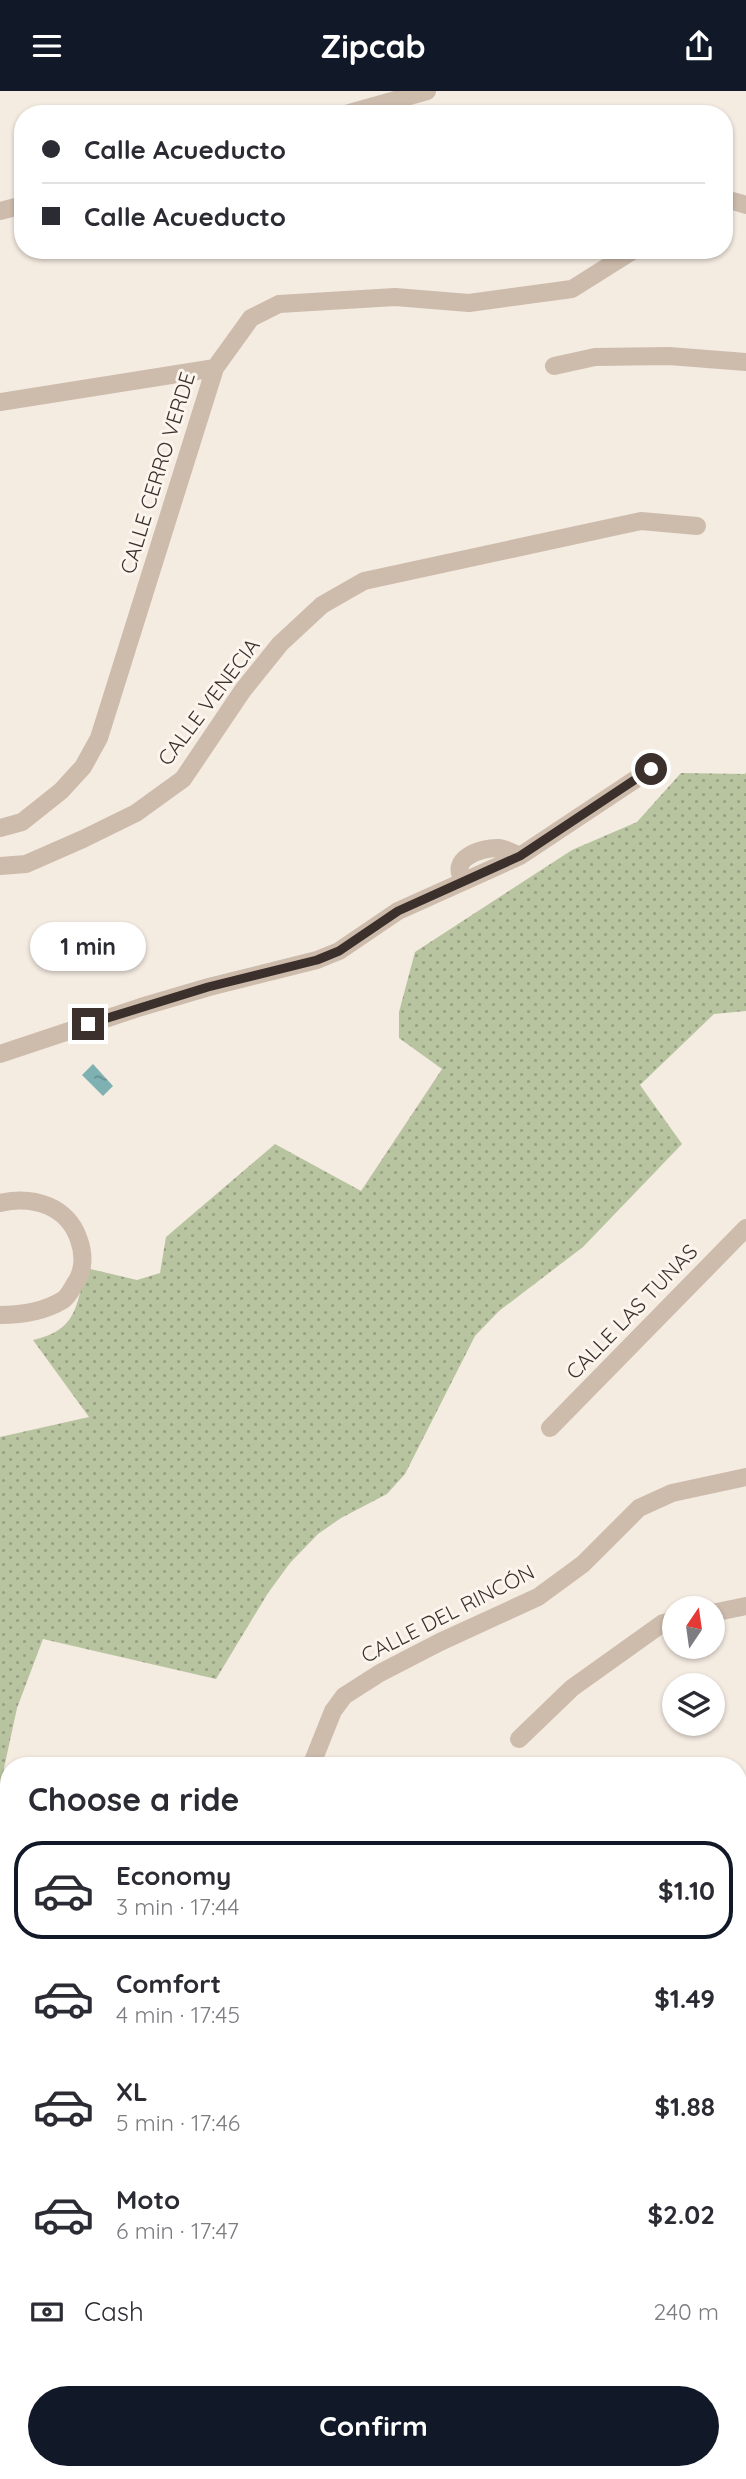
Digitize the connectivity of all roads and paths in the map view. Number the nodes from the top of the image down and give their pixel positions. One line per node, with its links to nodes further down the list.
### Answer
1 (427, 91): 2 (street)
2 (378, 105)
3 (620, 259): 6 (street, CALLE CERRO VERDE)
4 (746, 362): 5 (street)
5 (554, 366)
6 (215, 368): 7 (street); 10 (street, CALLE CERRO VERDE)
7 (0, 403)
8 (697, 526): 11 (street, CALLE VENECIA)
9 (651, 769): 12 (street)
10 (0, 828)
11 (0, 866)
12 (0, 1054)
13 (0, 1203): 15 (street)
14 (746, 1228): 16 (street, CALLE LAS TUNAS)
15 (0, 1315)
16 (550, 1428)
17 (746, 1477): 22 (street, CALLE DEL RINCÓN)
18 (746, 1606): 19 (street)
19 (725, 1610)
20 (662, 1624): 21 (street)
21 (519, 1739)
22 (315, 1757)

